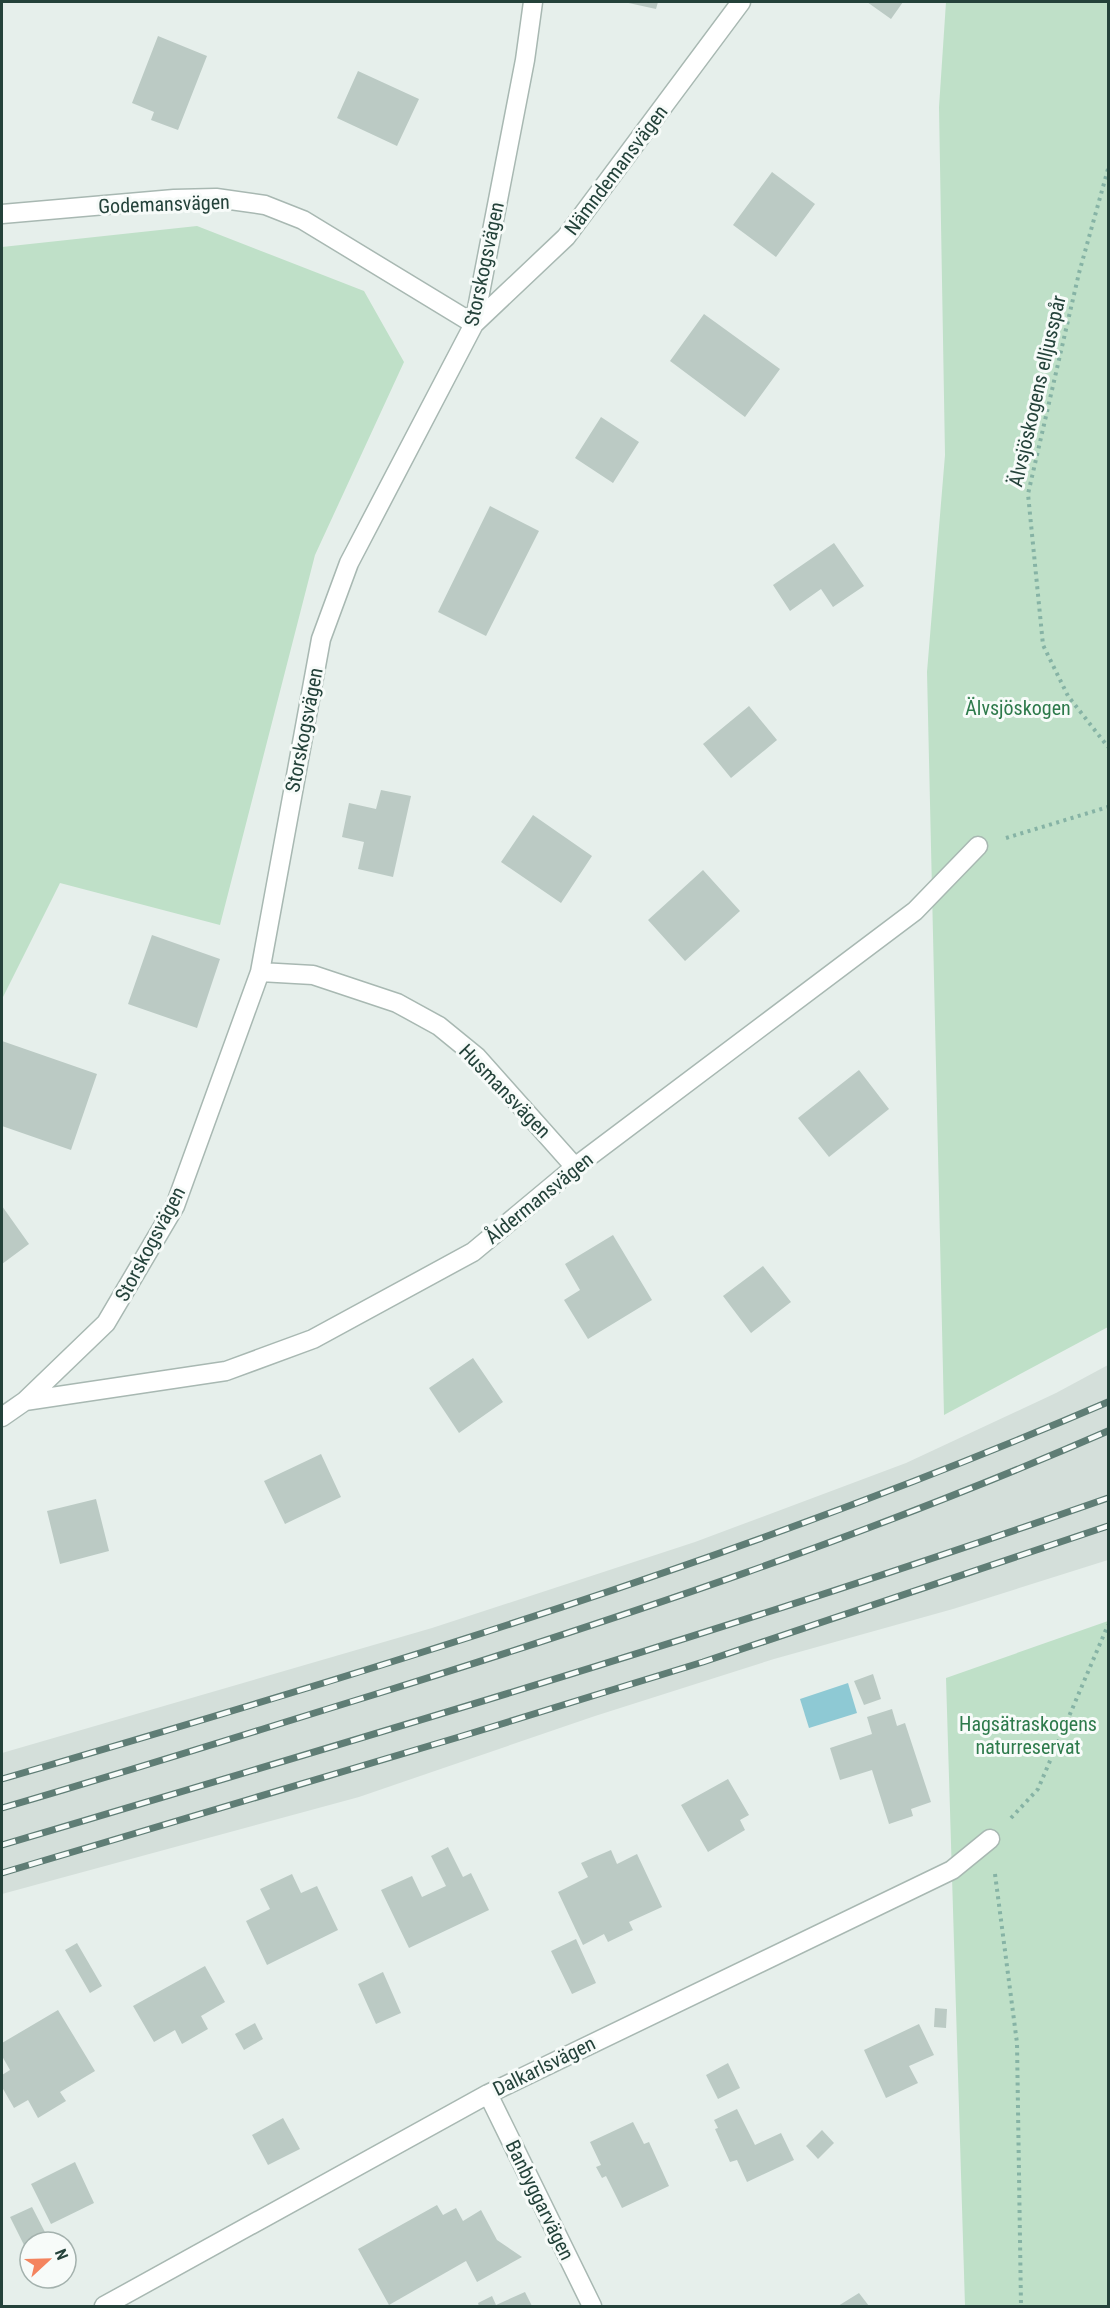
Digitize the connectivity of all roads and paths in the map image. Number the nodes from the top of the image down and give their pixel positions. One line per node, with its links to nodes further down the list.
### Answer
1 (532, 2): 5 (street, Storskogsvägen)
2 (741, 2): 5 (street, Nämndemansvägen)
3 (1108, 169): 6 (path, Älvsjöskogens elljusspår)
4 (2, 214): 5 (street, Godemansvägen)
5 (474, 324): 9 (street, Storskogsvägen)
6 (1108, 747)
7 (1108, 807): 8 (path)
8 (978, 846): 10 (street, Åldermansvägen)
9 (260, 972): 10 (street, Husmansvägen); 11 (street, Storskogsvägen)
10 (575, 1167): 11 (street, Åldermansvägen)
11 (25, 1401): 12 (street, Storskogsvägen)
12 (2, 1416)
13 (1108, 1625): 14 (path)
14 (990, 1839): 15 (street, Dalkarlsvägen); 18 (path)
15 (488, 2094): 16 (street, Dalkarlsvägen); 17 (street, Banbyggarvägen)
16 (104, 2307)
17 (592, 2307)
18 (1021, 2307)

